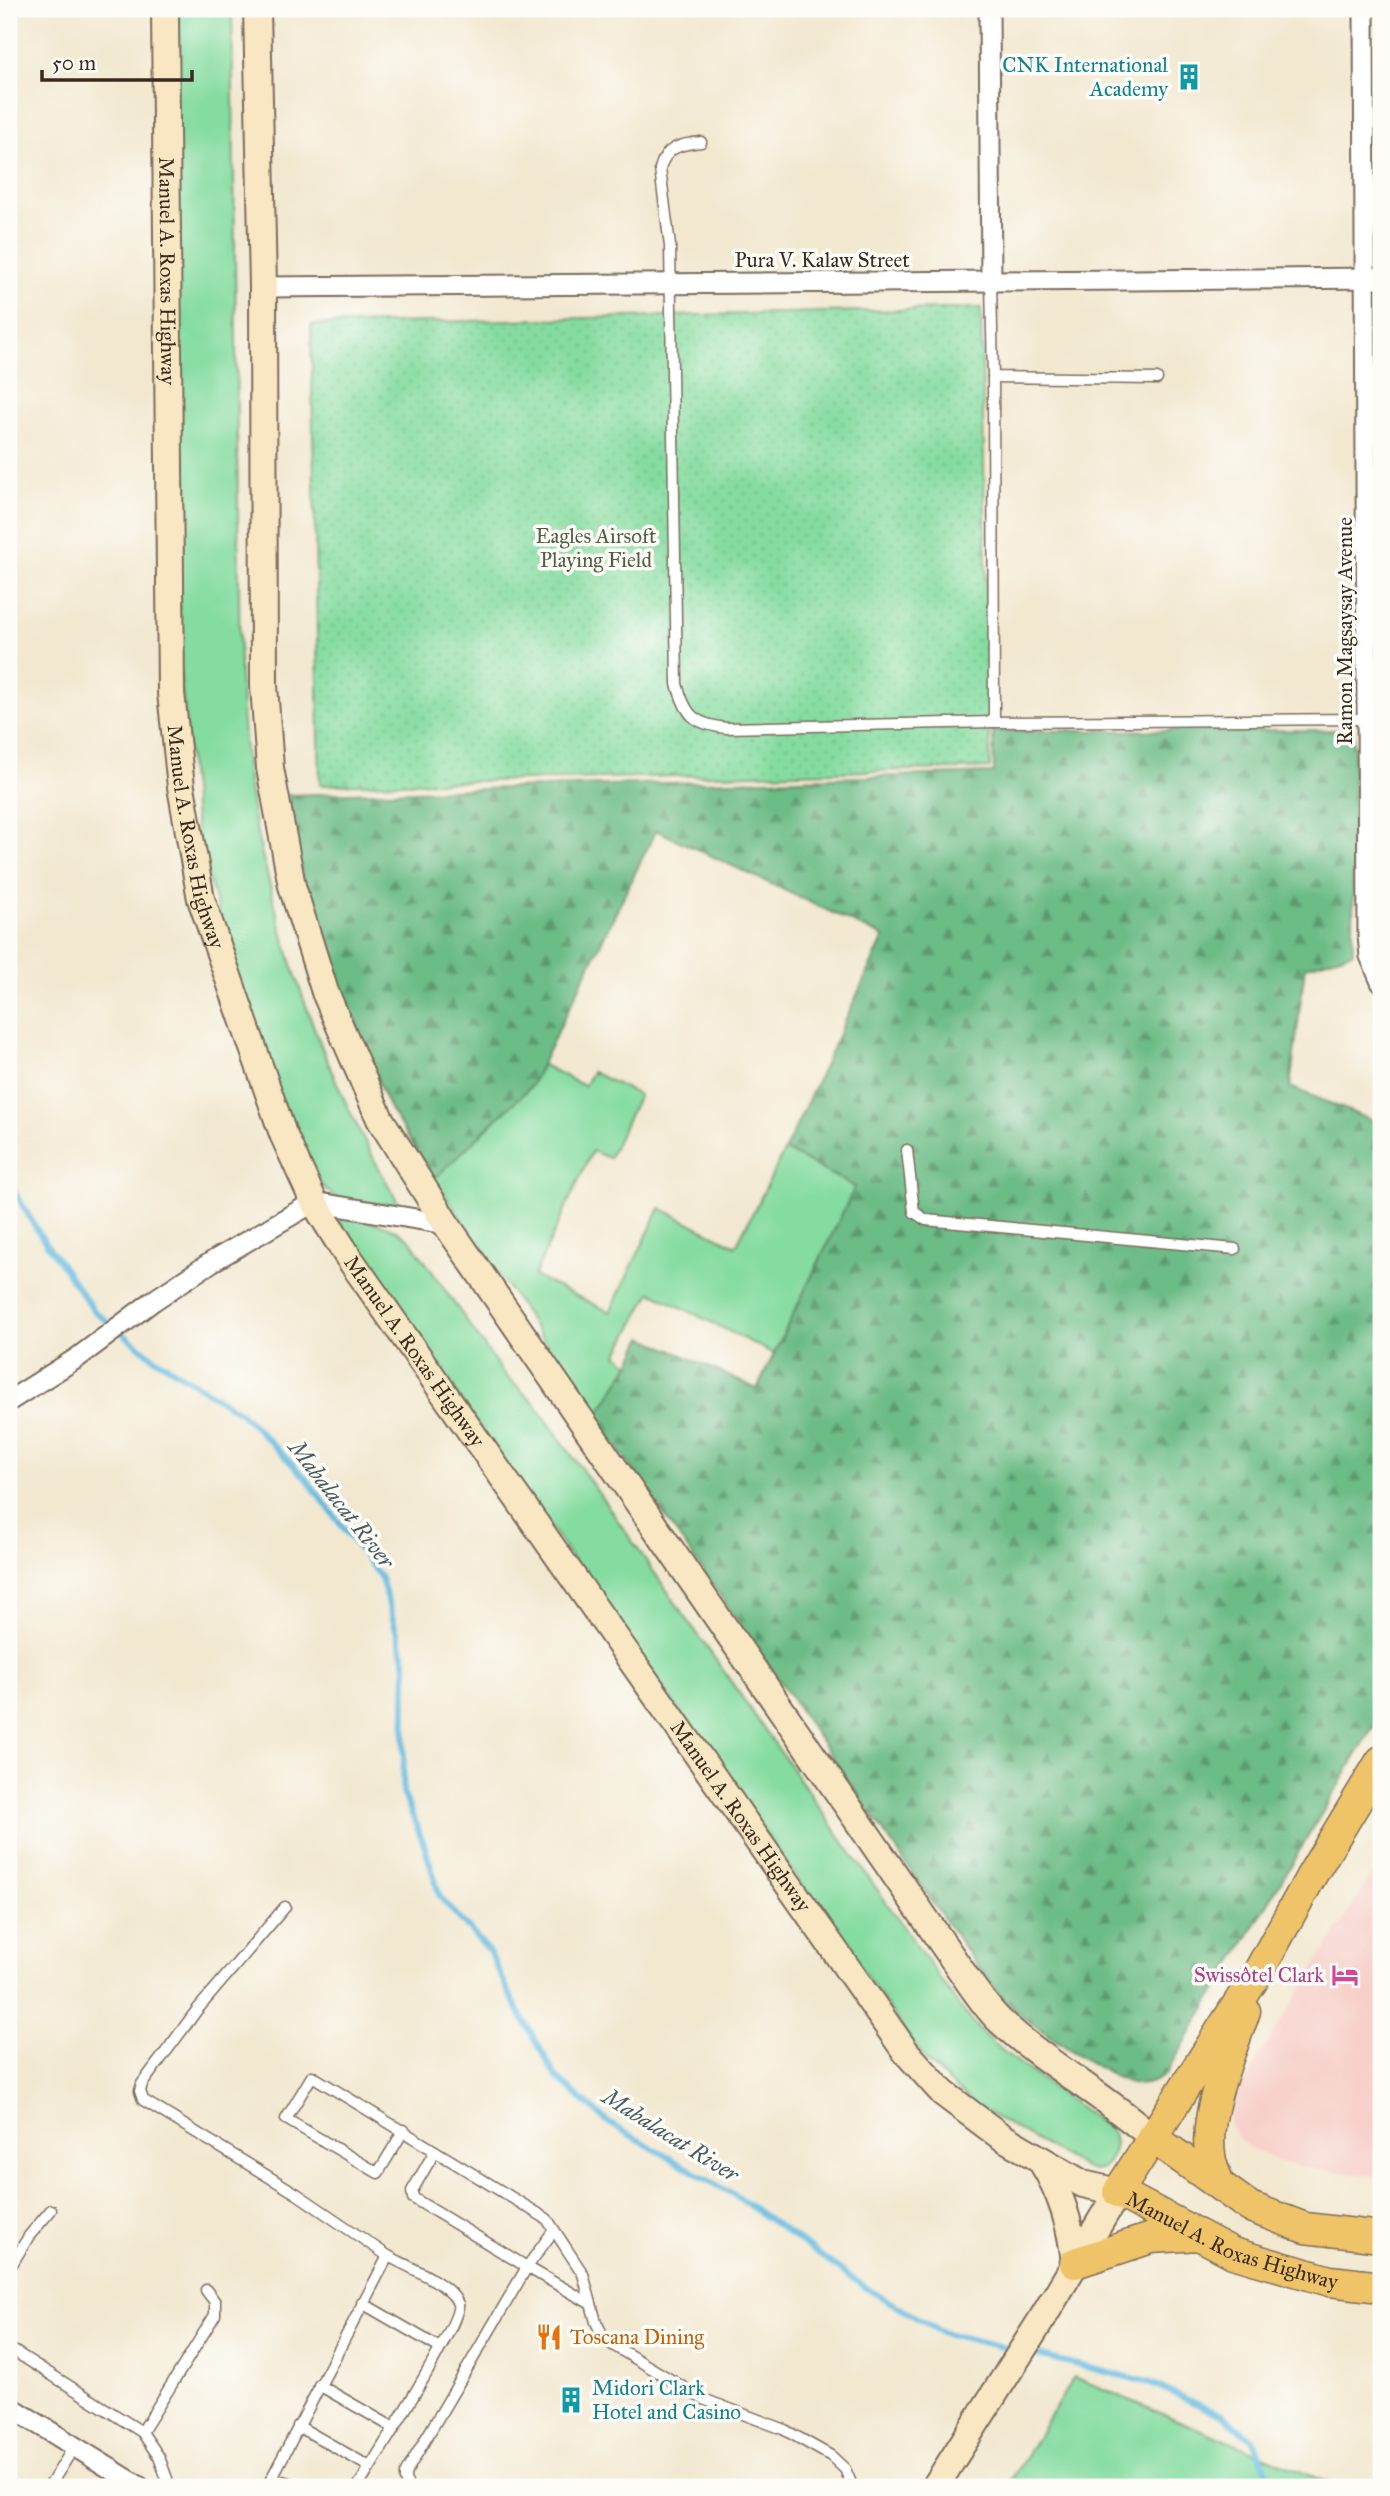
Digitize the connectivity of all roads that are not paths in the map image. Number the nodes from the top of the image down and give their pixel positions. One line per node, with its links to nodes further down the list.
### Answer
1 (164, 9): 17 (main road, Manuel A. Roxas Highway)
2 (257, 9): 9 (main road, Manuel A. Roxas Highway)
3 (989, 9): 7 (street)
4 (1364, 9): 6 (street, Ramon Magsaysay Avenue)
5 (701, 142): 8 (lane)
6 (1373, 278): 7 (street, Pura V. Kalaw Street); 12 (street, Ramon Magsaysay Avenue)
7 (991, 282): 8 (street, Pura V. Kalaw Street); 10 (lane)
8 (670, 283): 9 (street, Pura V. Kalaw Street); 13 (lane)
9 (263, 287): 18 (main road, Manuel A. Roxas Highway)
10 (993, 377): 11 (lane); 13 (lane)
11 (1157, 379)
12 (1369, 719): 13 (lane); 14 (street, Ramon Magsaysay Avenue)
13 (994, 723)
14 (1375, 792): 15 (street, Ramon Magsaysay Avenue)
15 (1381, 982)
16 (907, 1150): 19 (lane)
17 (314, 1202): 18 (street); 20 (street); 27 (main road, Manuel A. Roxas Highway)
18 (446, 1224): 25 (main road, Manuel A. Roxas Highway)
19 (1235, 1249)
20 (9, 1401)
21 (1381, 1761): 23 (main road)
22 (285, 1907): 34 (lane)
23 (1260, 1969): 25 (main road); 28 (main road)
24 (404, 2130): 24 (lane); 26 (lane)
25 (1152, 2137): 28 (main road, Manuel A. Roxas Highway); 29 (main road)
26 (435, 2151): 31 (lane); 36 (lane)
27 (1041, 2160): 29 (main road, Manuel A. Roxas Highway); 35 (main road)
28 (1220, 2186): 33 (main road, Manuel A. Roxas Highway)
29 (1118, 2192): 32 (main road, Manuel A. Roxas Highway); 35 (main road)
30 (51, 2210): 37 (lane)
31 (554, 2230): 36 (lane); 41 (lane)
32 (1199, 2235): 35 (main road); 38 (main road, Manuel A. Roxas Highway)
33 (1381, 2237)
34 (388, 2256): 40 (lane); 43 (lane)
35 (1075, 2263): 59 (main road)
36 (527, 2267): 41 (lane); 57 (lane)
37 (9, 2269)
38 (1381, 2287)
39 (206, 2290): 48 (lane)
40 (362, 2303): 43 (lane); 44 (lane)
41 (591, 2304): 58 (lane)
42 (9, 2348): 48 (lane)
43 (440, 2348): 47 (lane)
44 (319, 2385): 46 (lane); 47 (lane)
45 (9, 2406): 49 (street)
46 (298, 2426): 50 (lane); 51 (lane)
47 (394, 2428): 50 (lane)
48 (142, 2432): 54 (lane)
49 (74, 2446): 52 (lane); 53 (street)
50 (370, 2467): 56 (lane)
51 (270, 2482): 55 (lane)
52 (49, 2487)
53 (140, 2487)
54 (170, 2487)
55 (302, 2487)
56 (358, 2487)
57 (409, 2487)
58 (850, 2487)
59 (935, 2487)

